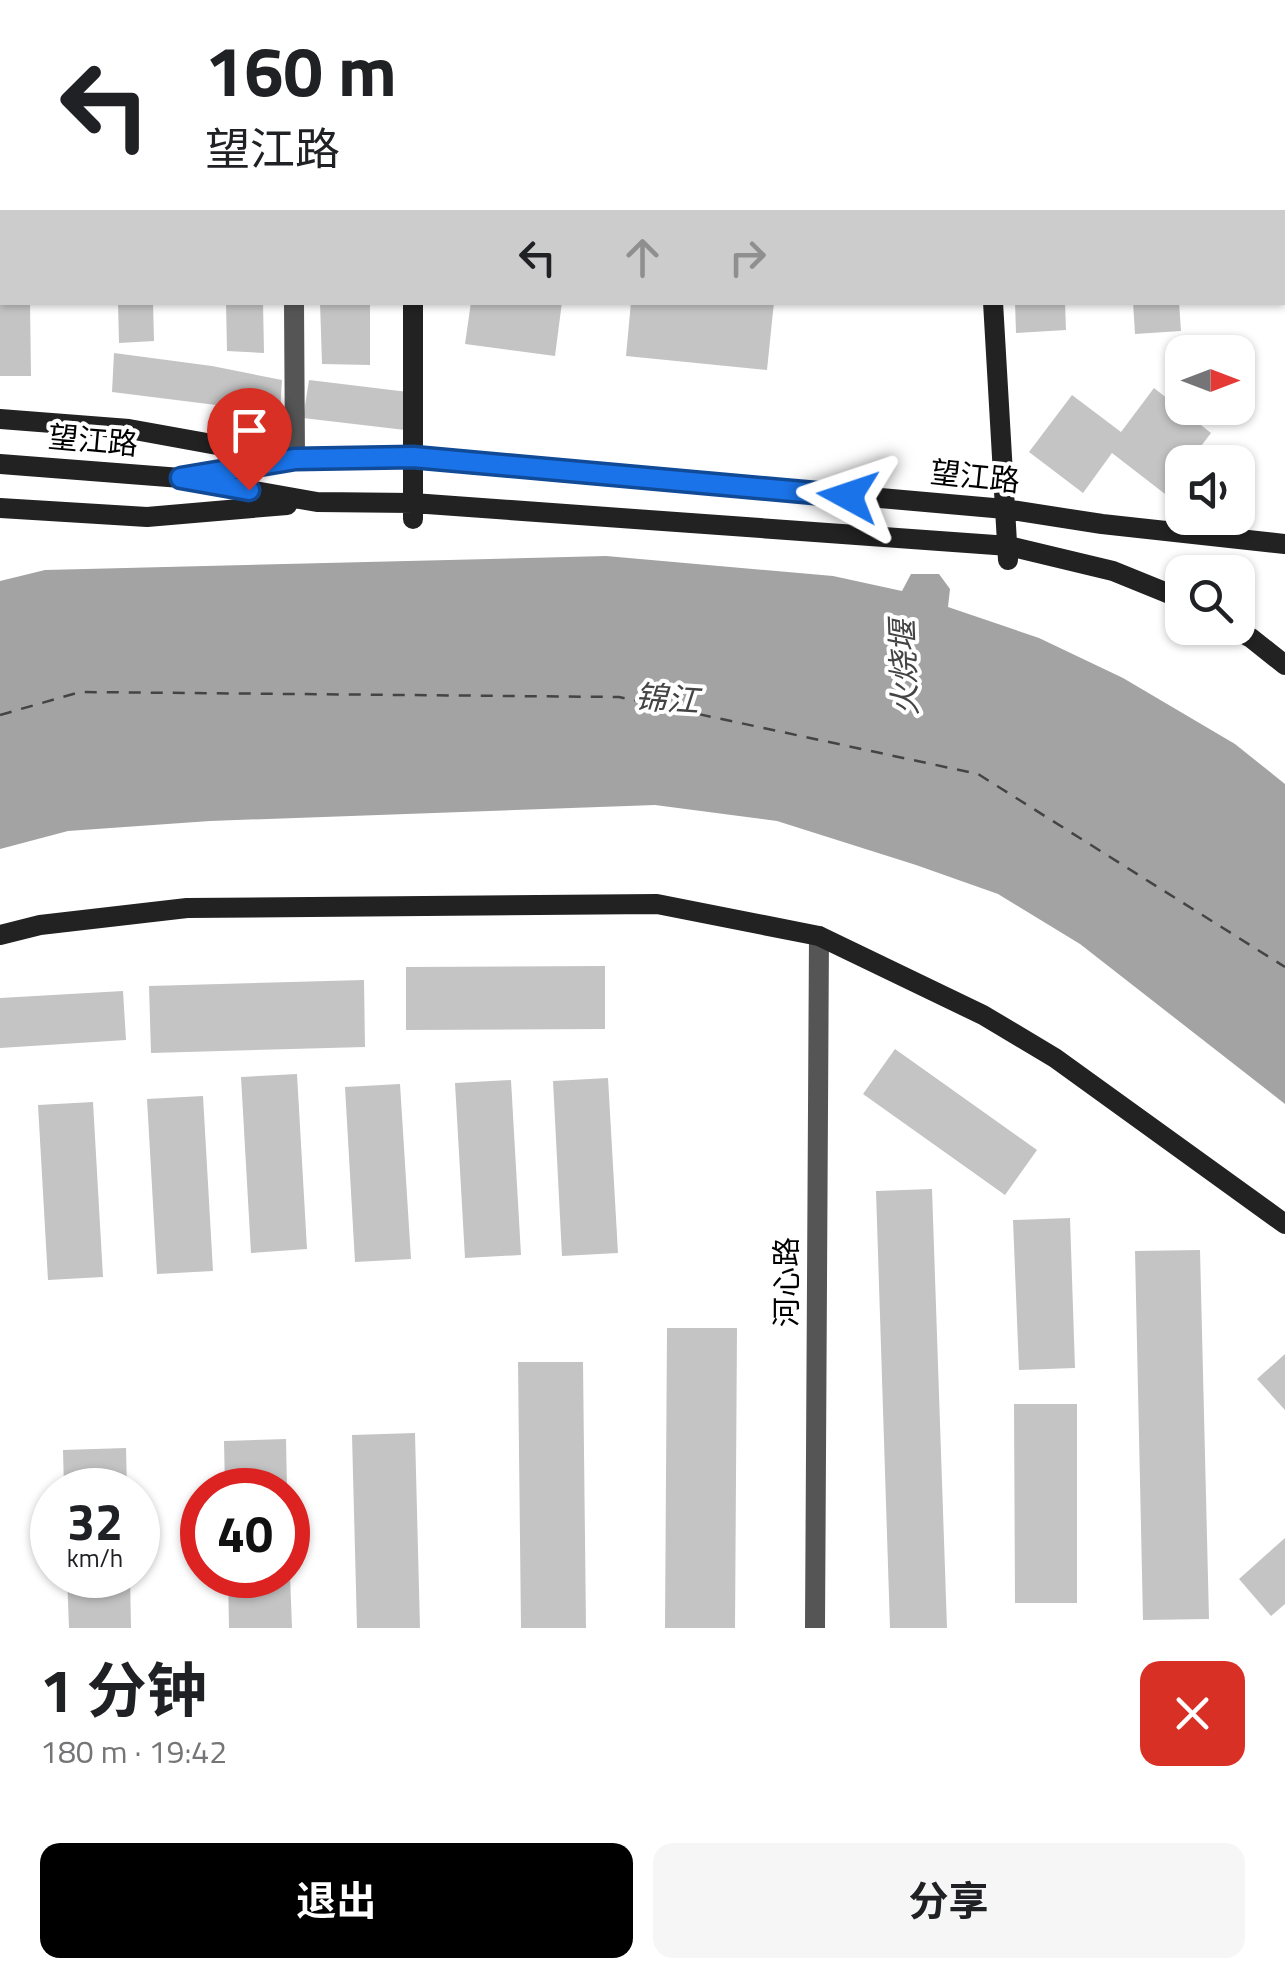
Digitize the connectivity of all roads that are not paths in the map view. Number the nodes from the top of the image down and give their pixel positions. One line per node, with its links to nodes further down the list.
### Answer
1 (294, 305): 6 (street)
2 (413, 305): 5 (street)
3 (992, 305): 11 (street)
4 (0, 419): 6 (street)
5 (413, 457): 6 (street, 望江路); 11 (street, 望江路); 12 (street)
6 (295, 459): 8 (street, 望江路)
7 (0, 464): 8 (street, 望江路)
8 (181, 478): 9 (street, 望江路)
9 (318, 502): 10 (street); 12 (street, 望江路)
10 (0, 508)
11 (1005, 509): 13 (street, 望江路); 14 (street)
12 (413, 511): 14 (street, 望江路)
13 (1285, 544)
14 (1008, 553): 15 (street, 望江路)
15 (1165, 591)
16 (1255, 643): 17 (street)
17 (1285, 664)
18 (0, 935): 19 (street)
19 (819, 936): 20 (street); 21 (street, 河心路)
20 (1285, 1224)
21 (815, 1628)

